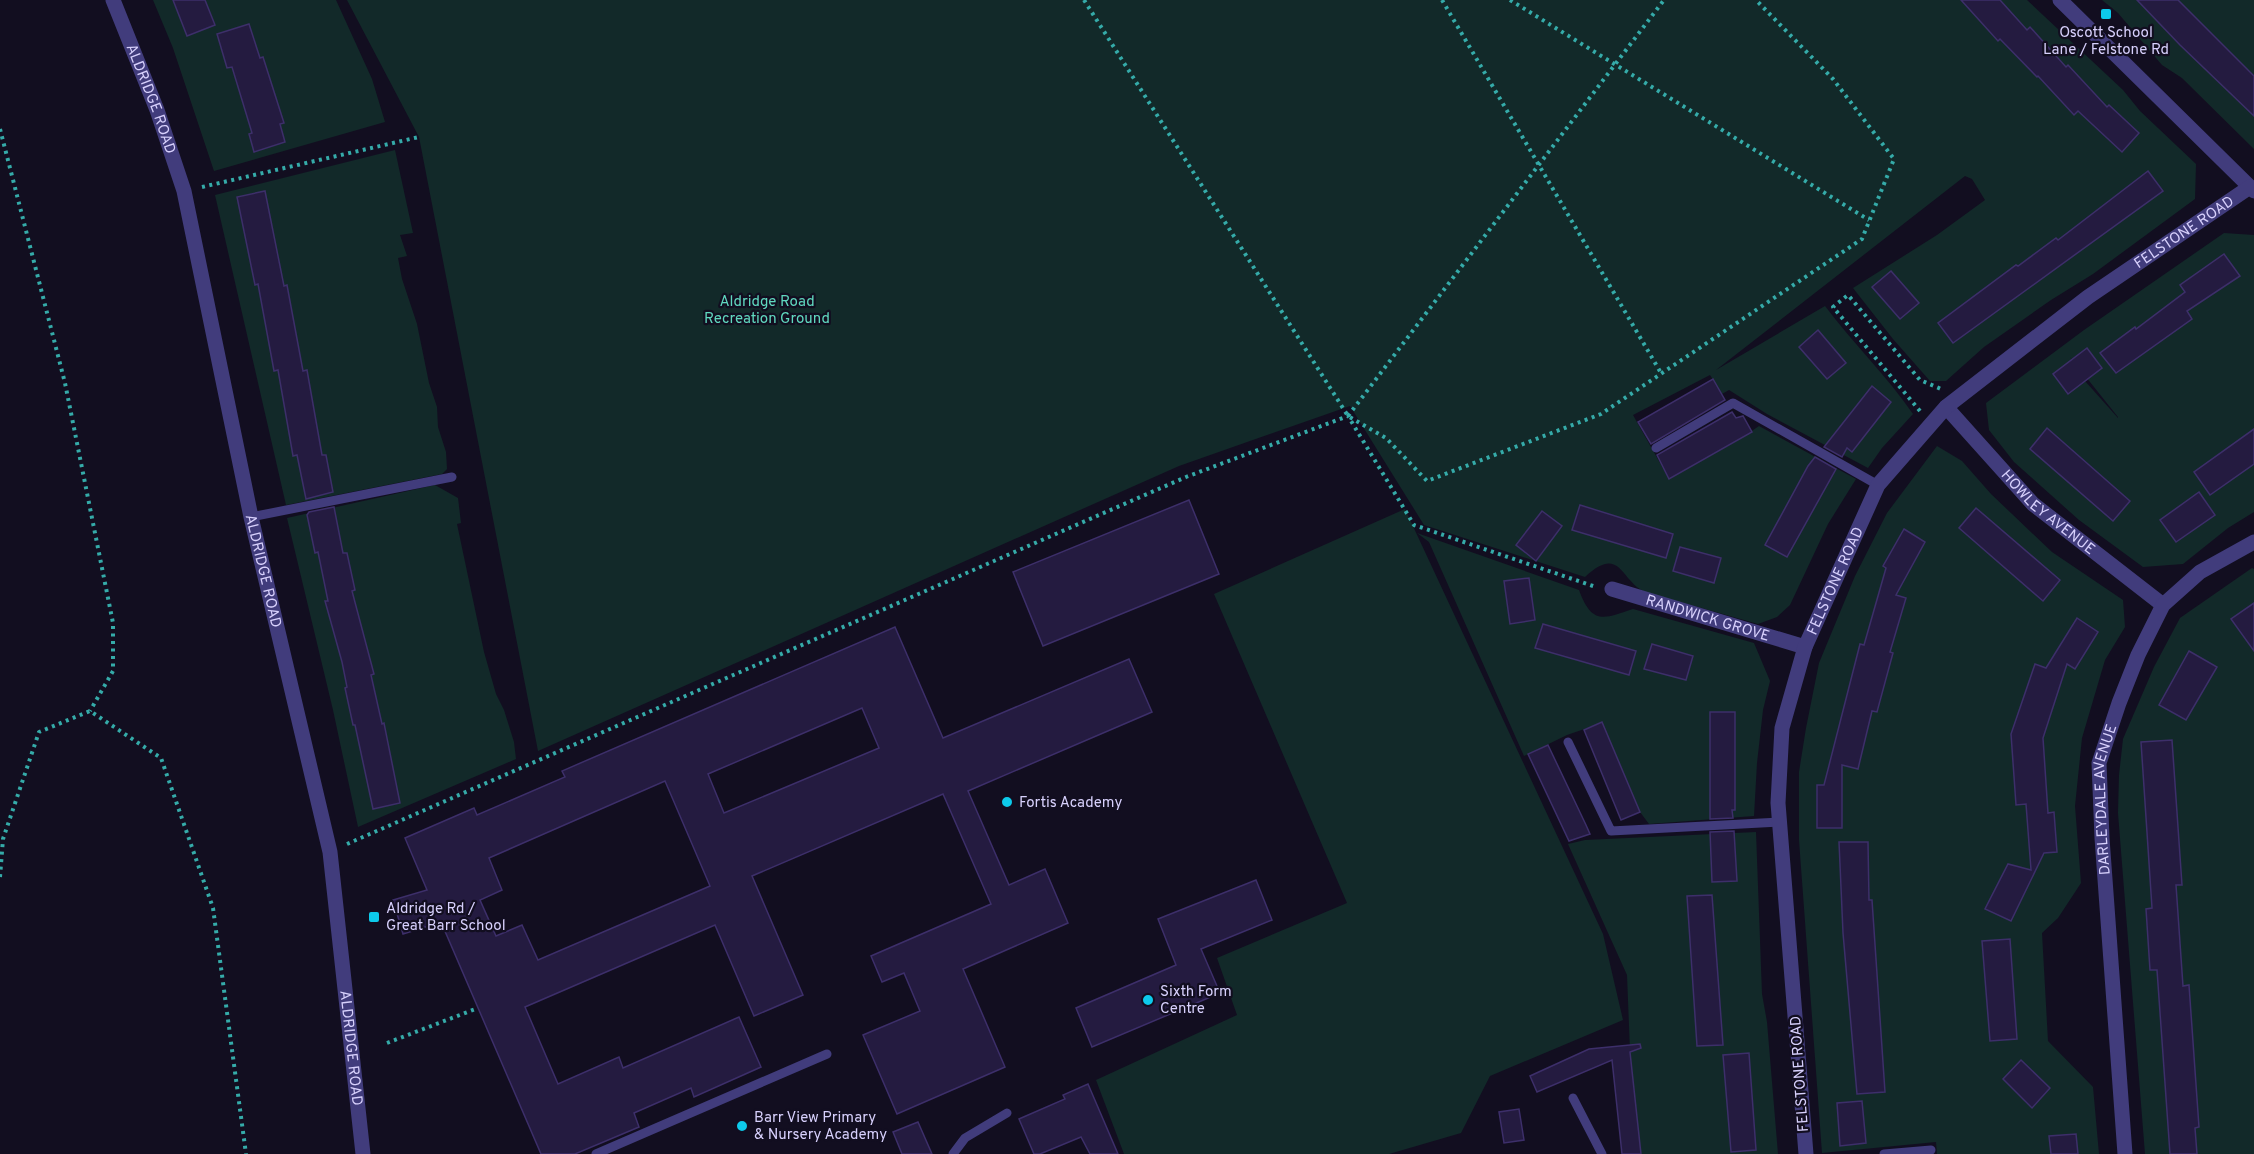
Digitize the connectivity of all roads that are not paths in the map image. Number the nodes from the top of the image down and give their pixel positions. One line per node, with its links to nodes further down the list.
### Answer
1 (113, 0): 8 (street, ALDRIDGE ROAD)
2 (2060, 0): 3 (street)
3 (2252, 189): 4 (street, FELSTONE ROAD)
4 (1946, 407): 7 (street, FELSTONE ROAD); 11 (street, HOWLEY AVENUE)
5 (1656, 448): 7 (lane)
6 (452, 477): 8 (lane)
7 (1878, 485): 12 (street, FELSTONE ROAD)
8 (251, 517): 19 (street, ALDRIDGE ROAD)
9 (2254, 542): 11 (street, DARLEYDALE AVENUE)
10 (1612, 589): 12 (street, RANDWICK GROVE)
11 (2163, 605): 25 (street, DARLEYDALE AVENUE)
12 (1805, 647): 14 (street, FELSTONE ROAD)
13 (1568, 742): 14 (lane)
14 (1780, 822): 23 (street, FELSTONE ROAD)
15 (827, 1054): 20 (lane)
16 (1573, 1098): 22 (lane)
17 (1006, 1113): 21 (lane)
18 (1931, 1150): 24 (lane)
19 (363, 1154)
20 (596, 1154)
21 (953, 1154)
22 (1602, 1154)
23 (1806, 1154)
24 (1884, 1154)
25 (2125, 1154)

